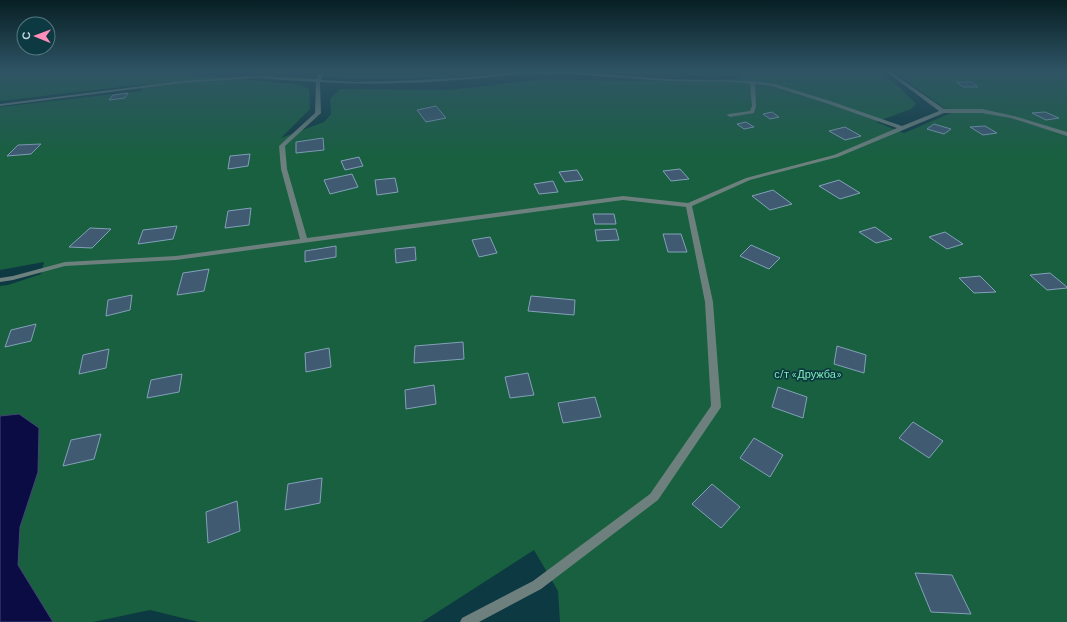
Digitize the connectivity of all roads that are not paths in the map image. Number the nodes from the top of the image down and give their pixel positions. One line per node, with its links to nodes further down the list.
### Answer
1 (31, 101): 6 (street)
2 (318, 101): 12 (street)
3 (754, 101): 8 (street)
4 (825, 101): 9 (street)
5 (929, 101): 7 (street)
6 (0, 105)
7 (943, 111): 9 (street); 10 (street)
8 (730, 116)
9 (901, 128): 11 (street)
10 (1067, 134)
11 (689, 205): 12 (street); 14 (street)
12 (304, 241): 13 (street)
13 (0, 280)
14 (466, 622)

